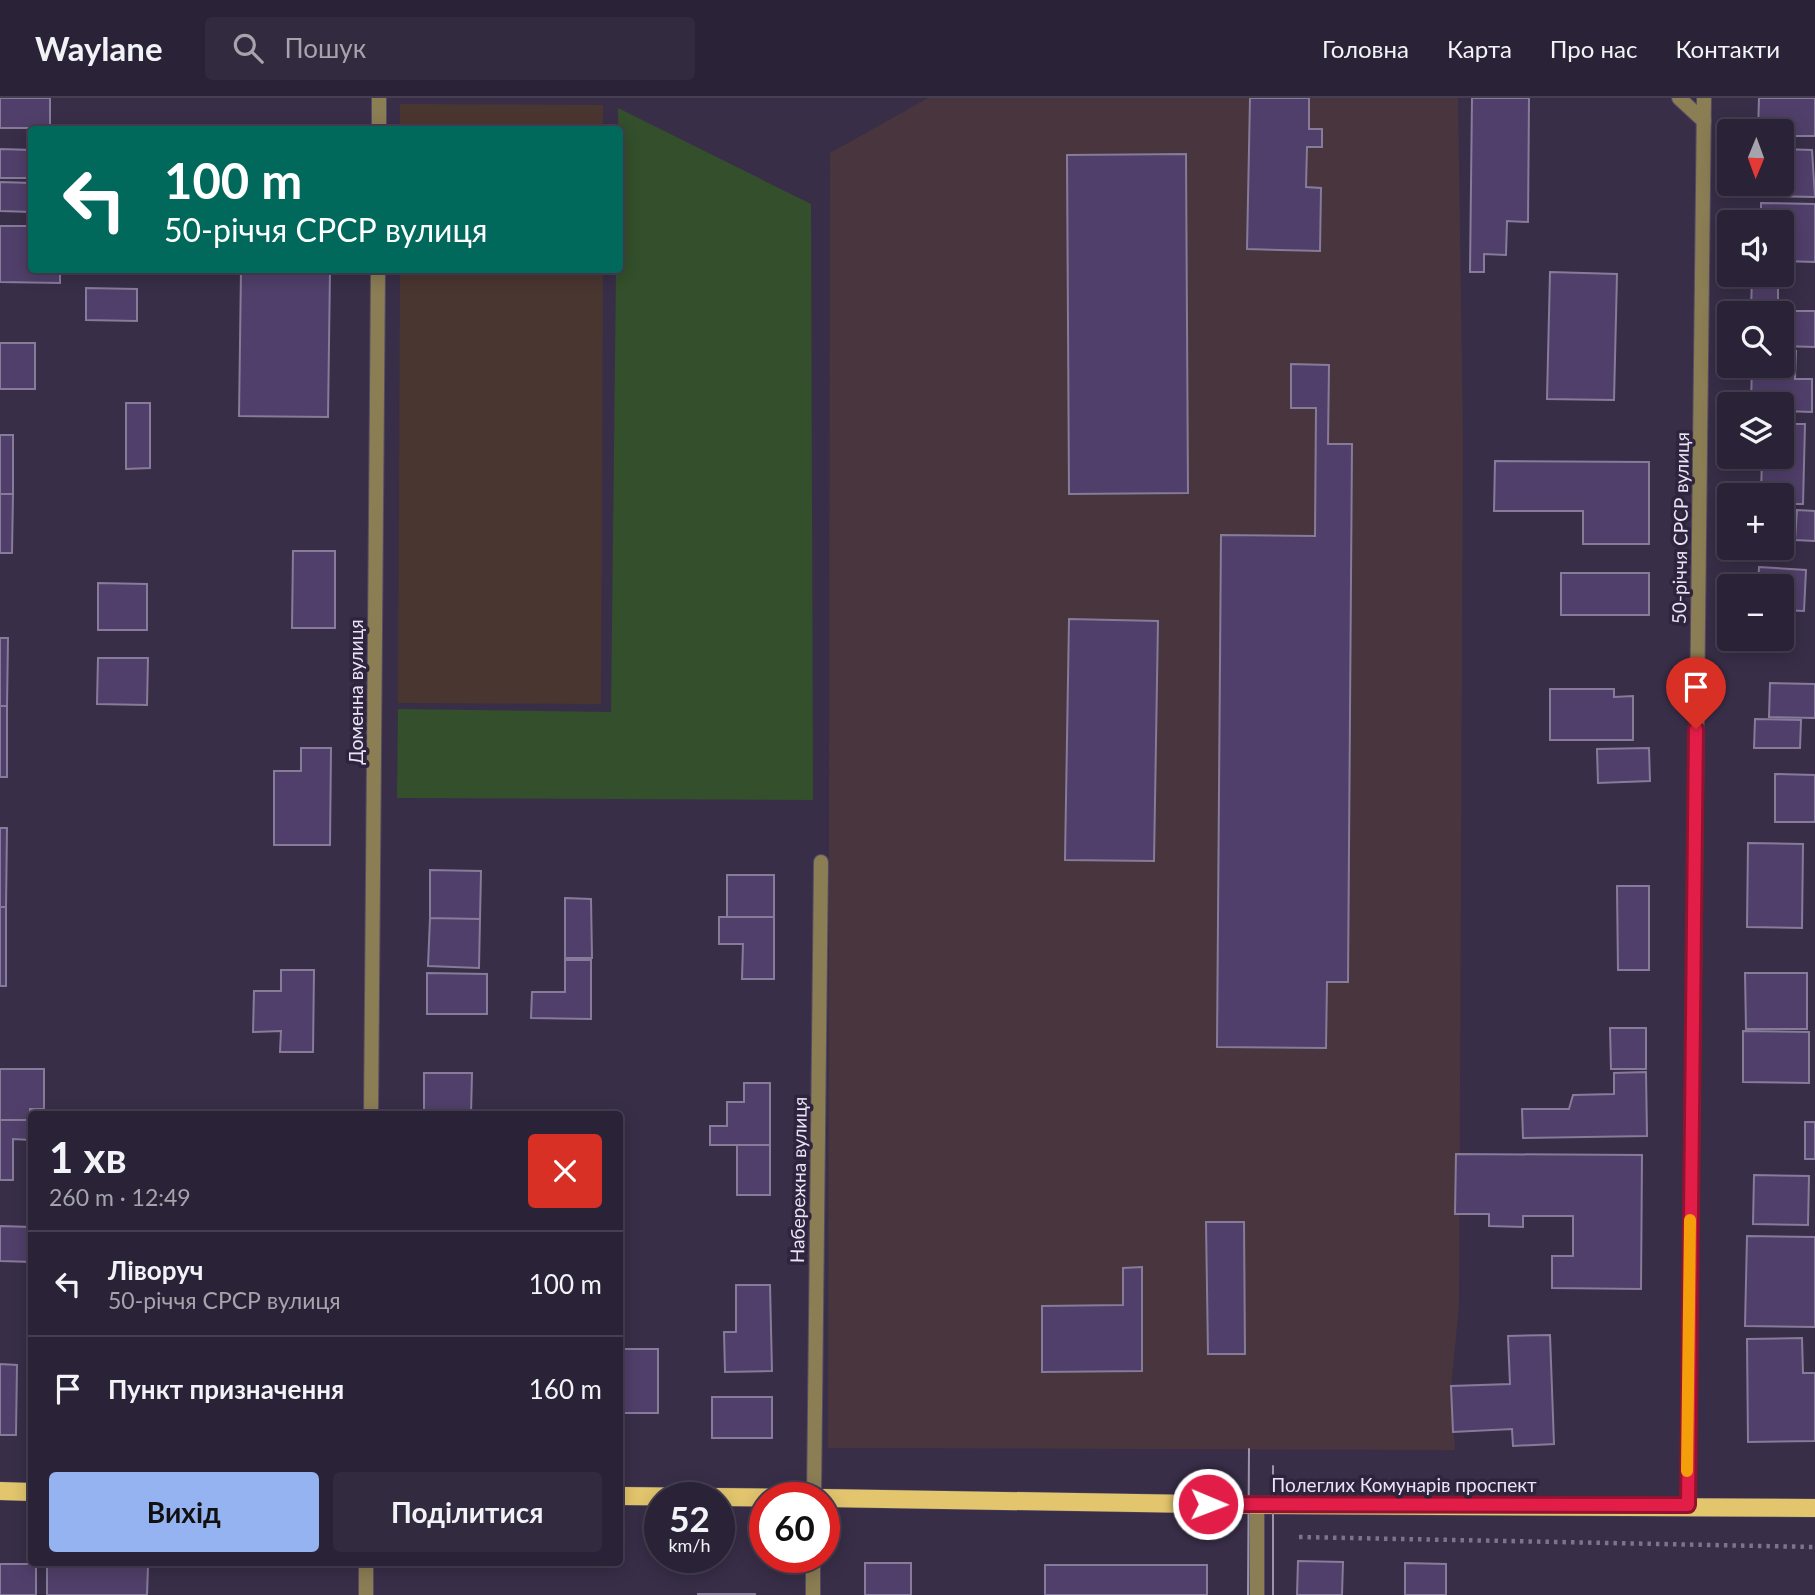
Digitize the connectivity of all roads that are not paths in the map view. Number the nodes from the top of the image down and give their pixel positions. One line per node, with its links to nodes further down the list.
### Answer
1 (379, 98): 5 (street)
2 (1679, 98): 4 (street)
3 (1704, 98): 4 (street, 50-річчя СРСР вулиця)
4 (1704, 121): 16 (street, 50-річчя СРСР вулиця)
5 (379, 126)
6 (378, 273): 8 (street, Доменна вулиця)
7 (821, 862): 9 (street, Набережна вулиця)
8 (370, 1111)
9 (814, 1482)
10 (0, 1491): 11 (main road)
11 (28, 1492)
12 (623, 1496): 13 (main road)
13 (749, 1497)
14 (840, 1498): 15 (main road, Полеглих Комунарів проспект)
15 (1258, 1505): 16 (main road, Полеглих Комунарів проспект); 22 (street)
16 (1688, 1505): 17 (main road, Полеглих Комунарів проспект)
17 (1815, 1508)
18 (366, 1566): 20 (street)
19 (813, 1573): 21 (street)
20 (366, 1595)
21 (813, 1595)
22 (1257, 1595)

